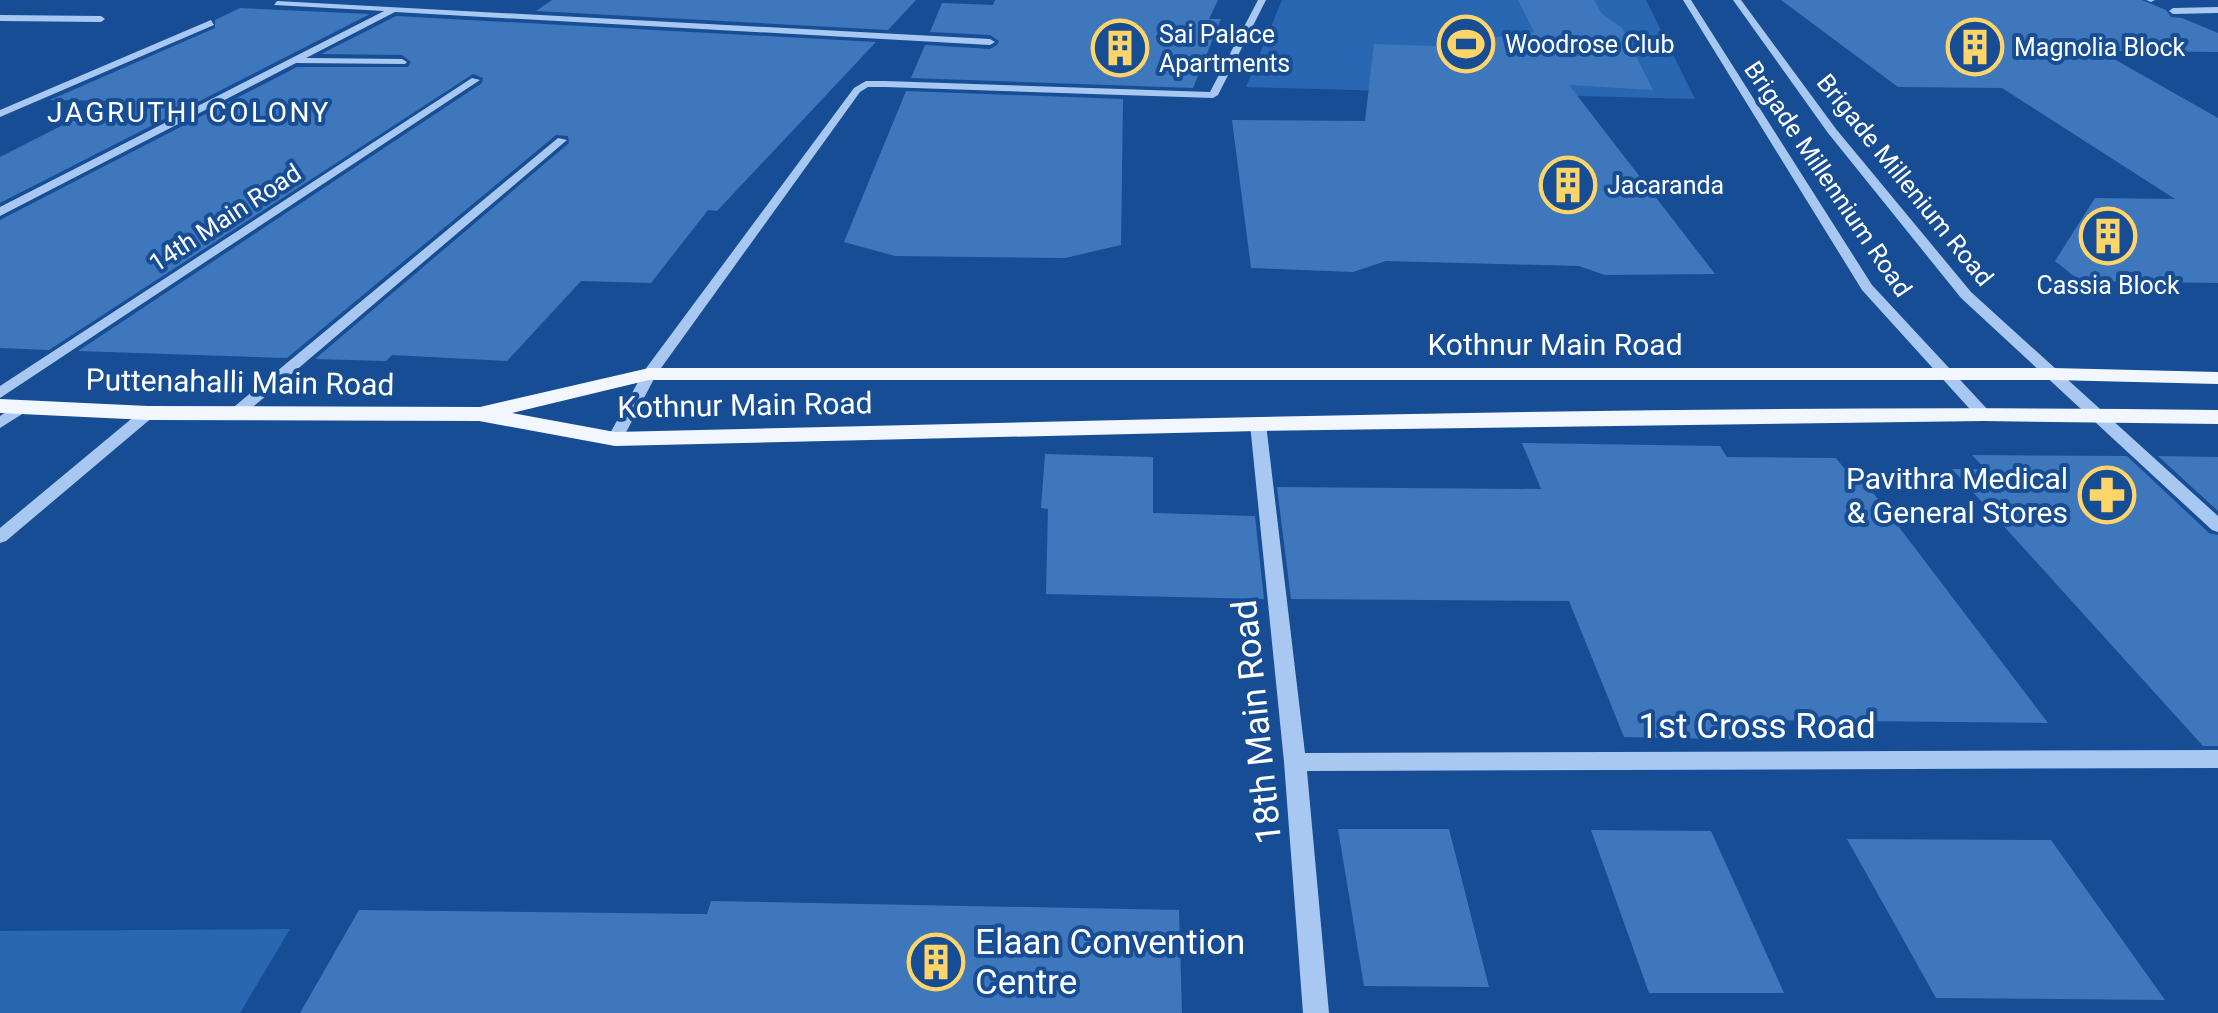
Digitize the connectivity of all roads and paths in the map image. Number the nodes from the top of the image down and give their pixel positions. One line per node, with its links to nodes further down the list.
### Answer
1 (1262, 0): 18 (street)
2 (1687, 0): 19 (street, Brigade Millennium Road)
3 (1737, 0): 20 (street, Brigade Millenium Road)
4 (276, 3): 5 (street)
5 (395, 8): 11 (street); 12 (street)
6 (2218, 10): 7 (street)
7 (2173, 11)
8 (0, 18): 9 (street)
9 (101, 19)
10 (211, 23): 15 (street)
11 (990, 42)
12 (293, 61): 13 (street); 17 (street)
13 (402, 62)
14 (475, 80): 22 (street, 14th Main Road)
15 (0, 114)
16 (562, 140): 25 (street)
17 (0, 212)
18 (649, 374): 19 (main road, Kothnur Main Road); 26 (main road, Kothnur Main Road); 32 (street)
19 (1943, 374): 20 (main road, Kothnur Main Road); 27 (street, Brigade Millennium Road)
20 (2053, 374): 21 (main road, Kothnur Main Road); 28 (street, Brigade Millenium Road)
21 (2218, 378)
22 (0, 393)
23 (10, 407): 24 (main road, Puttenahalli Main Road); 30 (street)
24 (148, 413): 25 (main road, Puttenahalli Main Road); 34 (street)
25 (236, 414): 26 (main road, Puttenahalli Main Road)
26 (479, 414): 32 (main road, Kothnur Main Road)
27 (1983, 414): 28 (main road, Kothnur Main Road); 31 (main road, Kothnur Main Road)
28 (2093, 414): 29 (main road, Kothnur Main Road); 33 (street)
29 (2218, 417)
30 (0, 423)
31 (1258, 424): 32 (main road, Kothnur Main Road); 36 (street, 18th Main Road)
32 (615, 439)
33 (2218, 526)
34 (0, 537)
35 (2218, 760): 36 (street, 1st Cross Road)
36 (1295, 762): 37 (street, 18th Main Road)
37 (1316, 1013)

